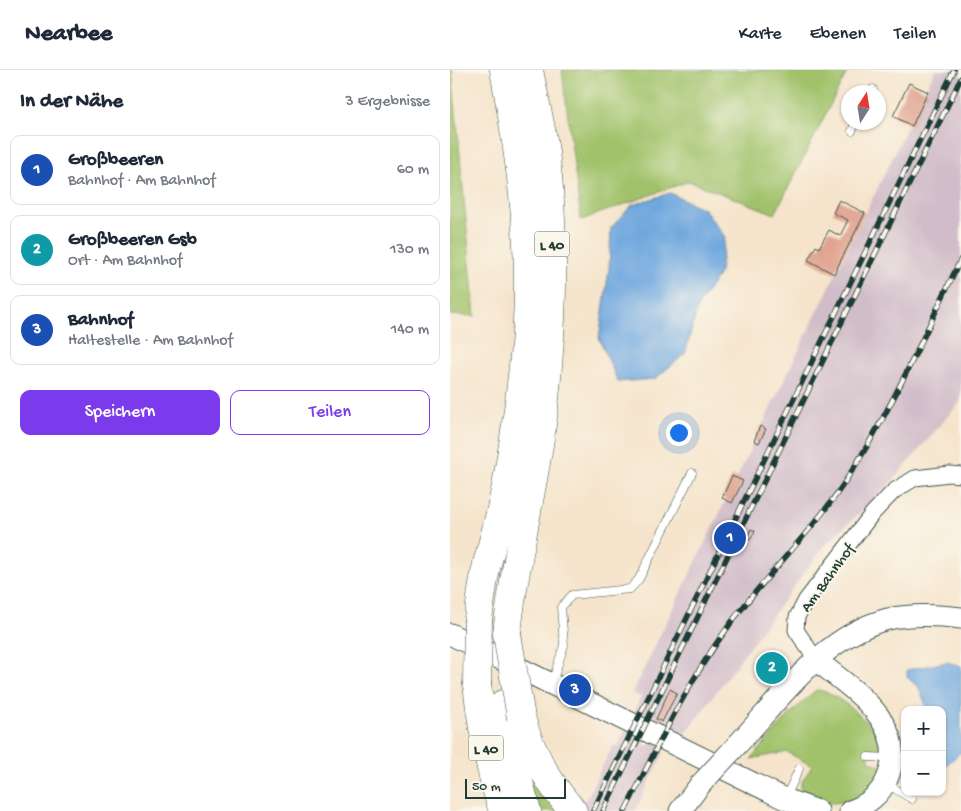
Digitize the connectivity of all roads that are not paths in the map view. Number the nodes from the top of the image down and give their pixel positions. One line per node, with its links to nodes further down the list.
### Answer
1 (504, 70): 17 (highway, L 40, bridge)
2 (529, 70): 9 (highway, L 40, bridge)
3 (692, 473): 8 (lane)
4 (961, 475): 7 (street, Am Bahnhof)
5 (961, 618): 7 (street)
6 (450, 634): 8 (street)
7 (816, 660): 11 (street, Am Bahnhof); 19 (street, bridge)
8 (551, 685): 14 (street)
9 (512, 711): 16 (highway, L 40); 18 (highway)
10 (868, 757): 11 (lane)
11 (893, 758): 13 (street, Am Bahnhof)
12 (799, 769): 14 (lane)
13 (886, 782): 15 (lane); 21 (street, Am Bahnhof)
14 (785, 799): 20 (street)
15 (912, 799)
16 (571, 809)
17 (502, 811)
18 (527, 811)
19 (680, 811)
20 (818, 811)
21 (850, 811)

